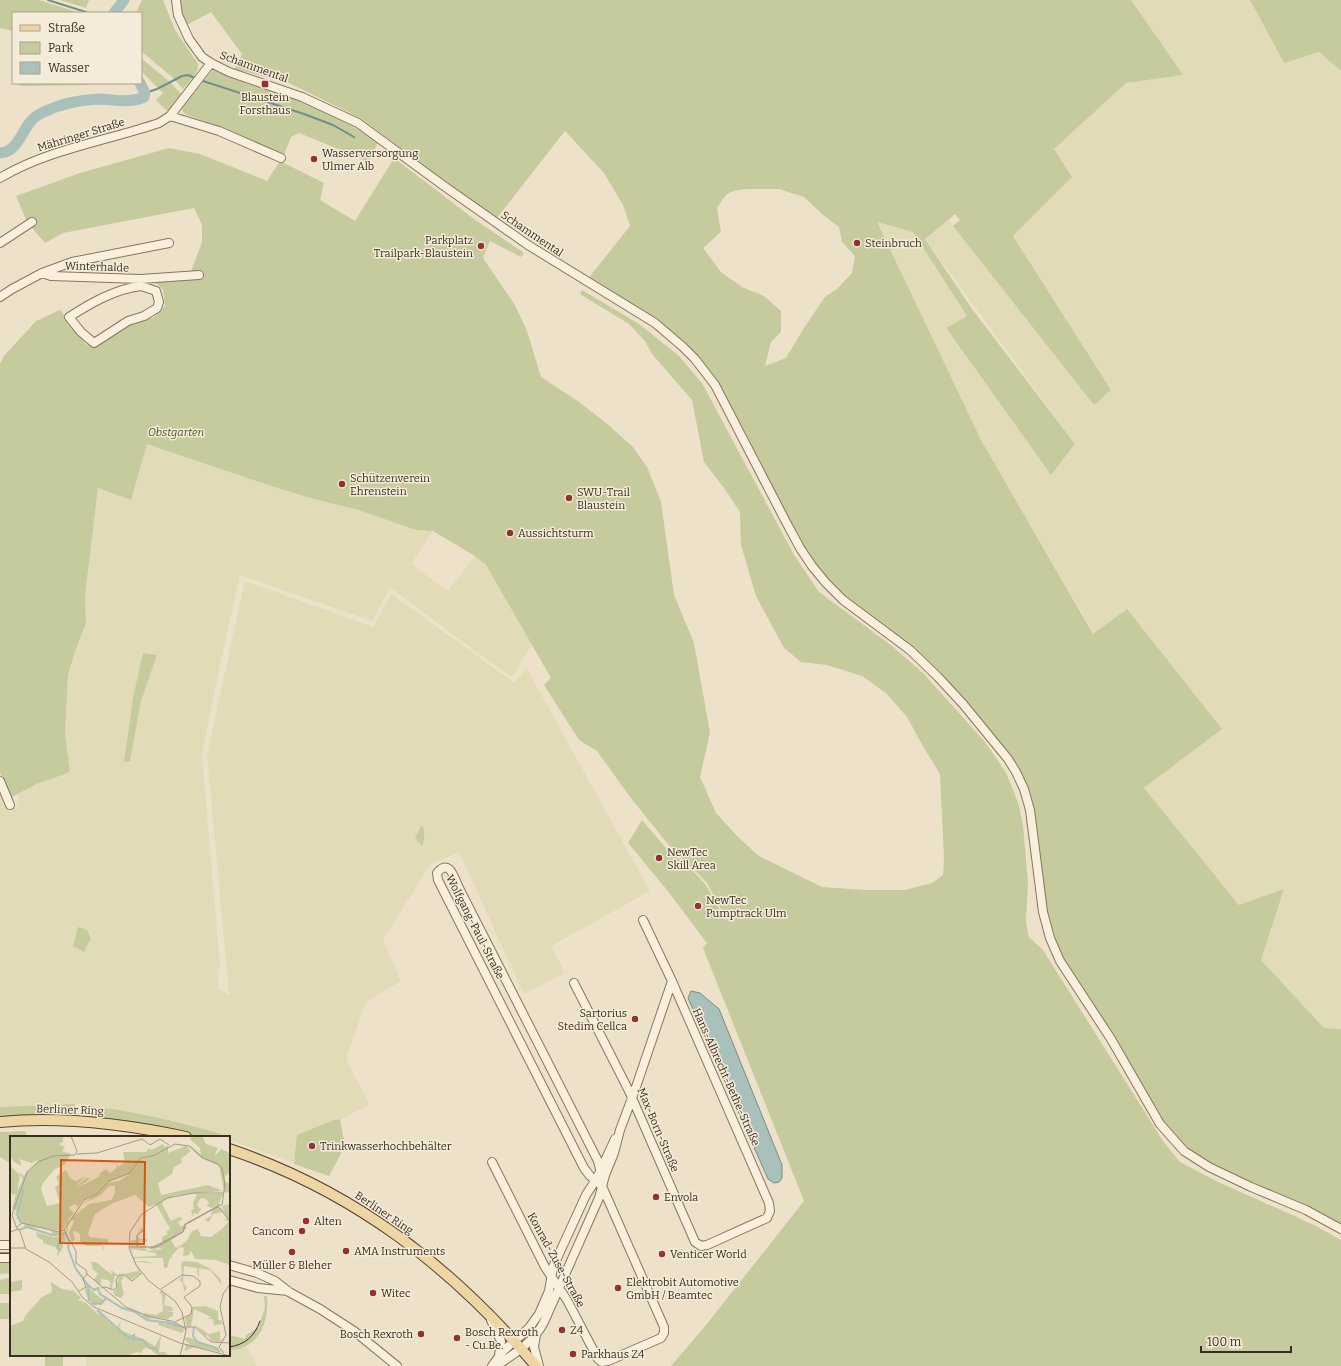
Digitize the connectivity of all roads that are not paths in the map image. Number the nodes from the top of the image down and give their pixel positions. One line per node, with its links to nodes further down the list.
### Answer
1 (176, 0): 2 (street, Schammental)
2 (211, 63): 3 (street, Mähringer Straße); 27 (street, Schammental)
3 (170, 116): 4 (street); 5 (street, Mähringer Straße)
4 (281, 158)
5 (0, 178)
6 (32, 222): 7 (street)
7 (0, 243)
8 (169, 243): 9 (street)
9 (42, 273): 11 (street, Winterhalde); 12 (street)
10 (200, 275): 11 (street, Winterhalde)
11 (141, 283): 11 (street)
12 (0, 298)
13 (0, 781): 14 (street)
14 (10, 805)
15 (643, 920): 16 (street, Hans-Albrecht-Bethe-Straße)
16 (672, 981): 18 (street); 28 (street, Hans-Albrecht-Bethe-Straße)
17 (574, 983): 18 (street, Max-Born-Straße)
18 (632, 1099): 20 (street); 28 (street, Max-Born-Straße)
19 (0, 1122): 21 (main road, Berliner Ring)
20 (620, 1130): 24 (street); 26 (street)
21 (181, 1136)
22 (230, 1149): 38 (main road, Berliner Ring)
23 (492, 1162): 33 (street, Konrad-Zuse-Straße)
24 (600, 1169): 25 (street); 25 (street, Wolfgang-Paul-Straße); 26 (street, Wolfgang-Paul-Straße)
25 (595, 1180): 26 (street, Wolfgang-Paul-Straße); 33 (street)
26 (602, 1186): 36 (street); 39 (street, Wolfgang-Paul-Straße)
27 (1341, 1229)
28 (741, 1230)
29 (10, 1244): 30 (street)
30 (0, 1245)
31 (230, 1265): 32 (street)
32 (256, 1273): 35 (street); 37 (street)
33 (551, 1276): 36 (street, Konrad-Zuse-Straße); 41 (street)
34 (230, 1280): 35 (street)
35 (252, 1287): 37 (street)
36 (559, 1288): 39 (street, Konrad-Zuse-Straße); 40 (street)
37 (289, 1292): 43 (street)
38 (489, 1314): 41 (main road, Berliner Ring); 42 (street)
39 (663, 1325)
40 (536, 1334): 41 (street); 46 (street)
41 (518, 1345): 42 (street); 45 (street); 46 (main road, Berliner Ring)
42 (498, 1358): 44 (street)
43 (397, 1366)
44 (492, 1366)
45 (496, 1366)
46 (538, 1366)

